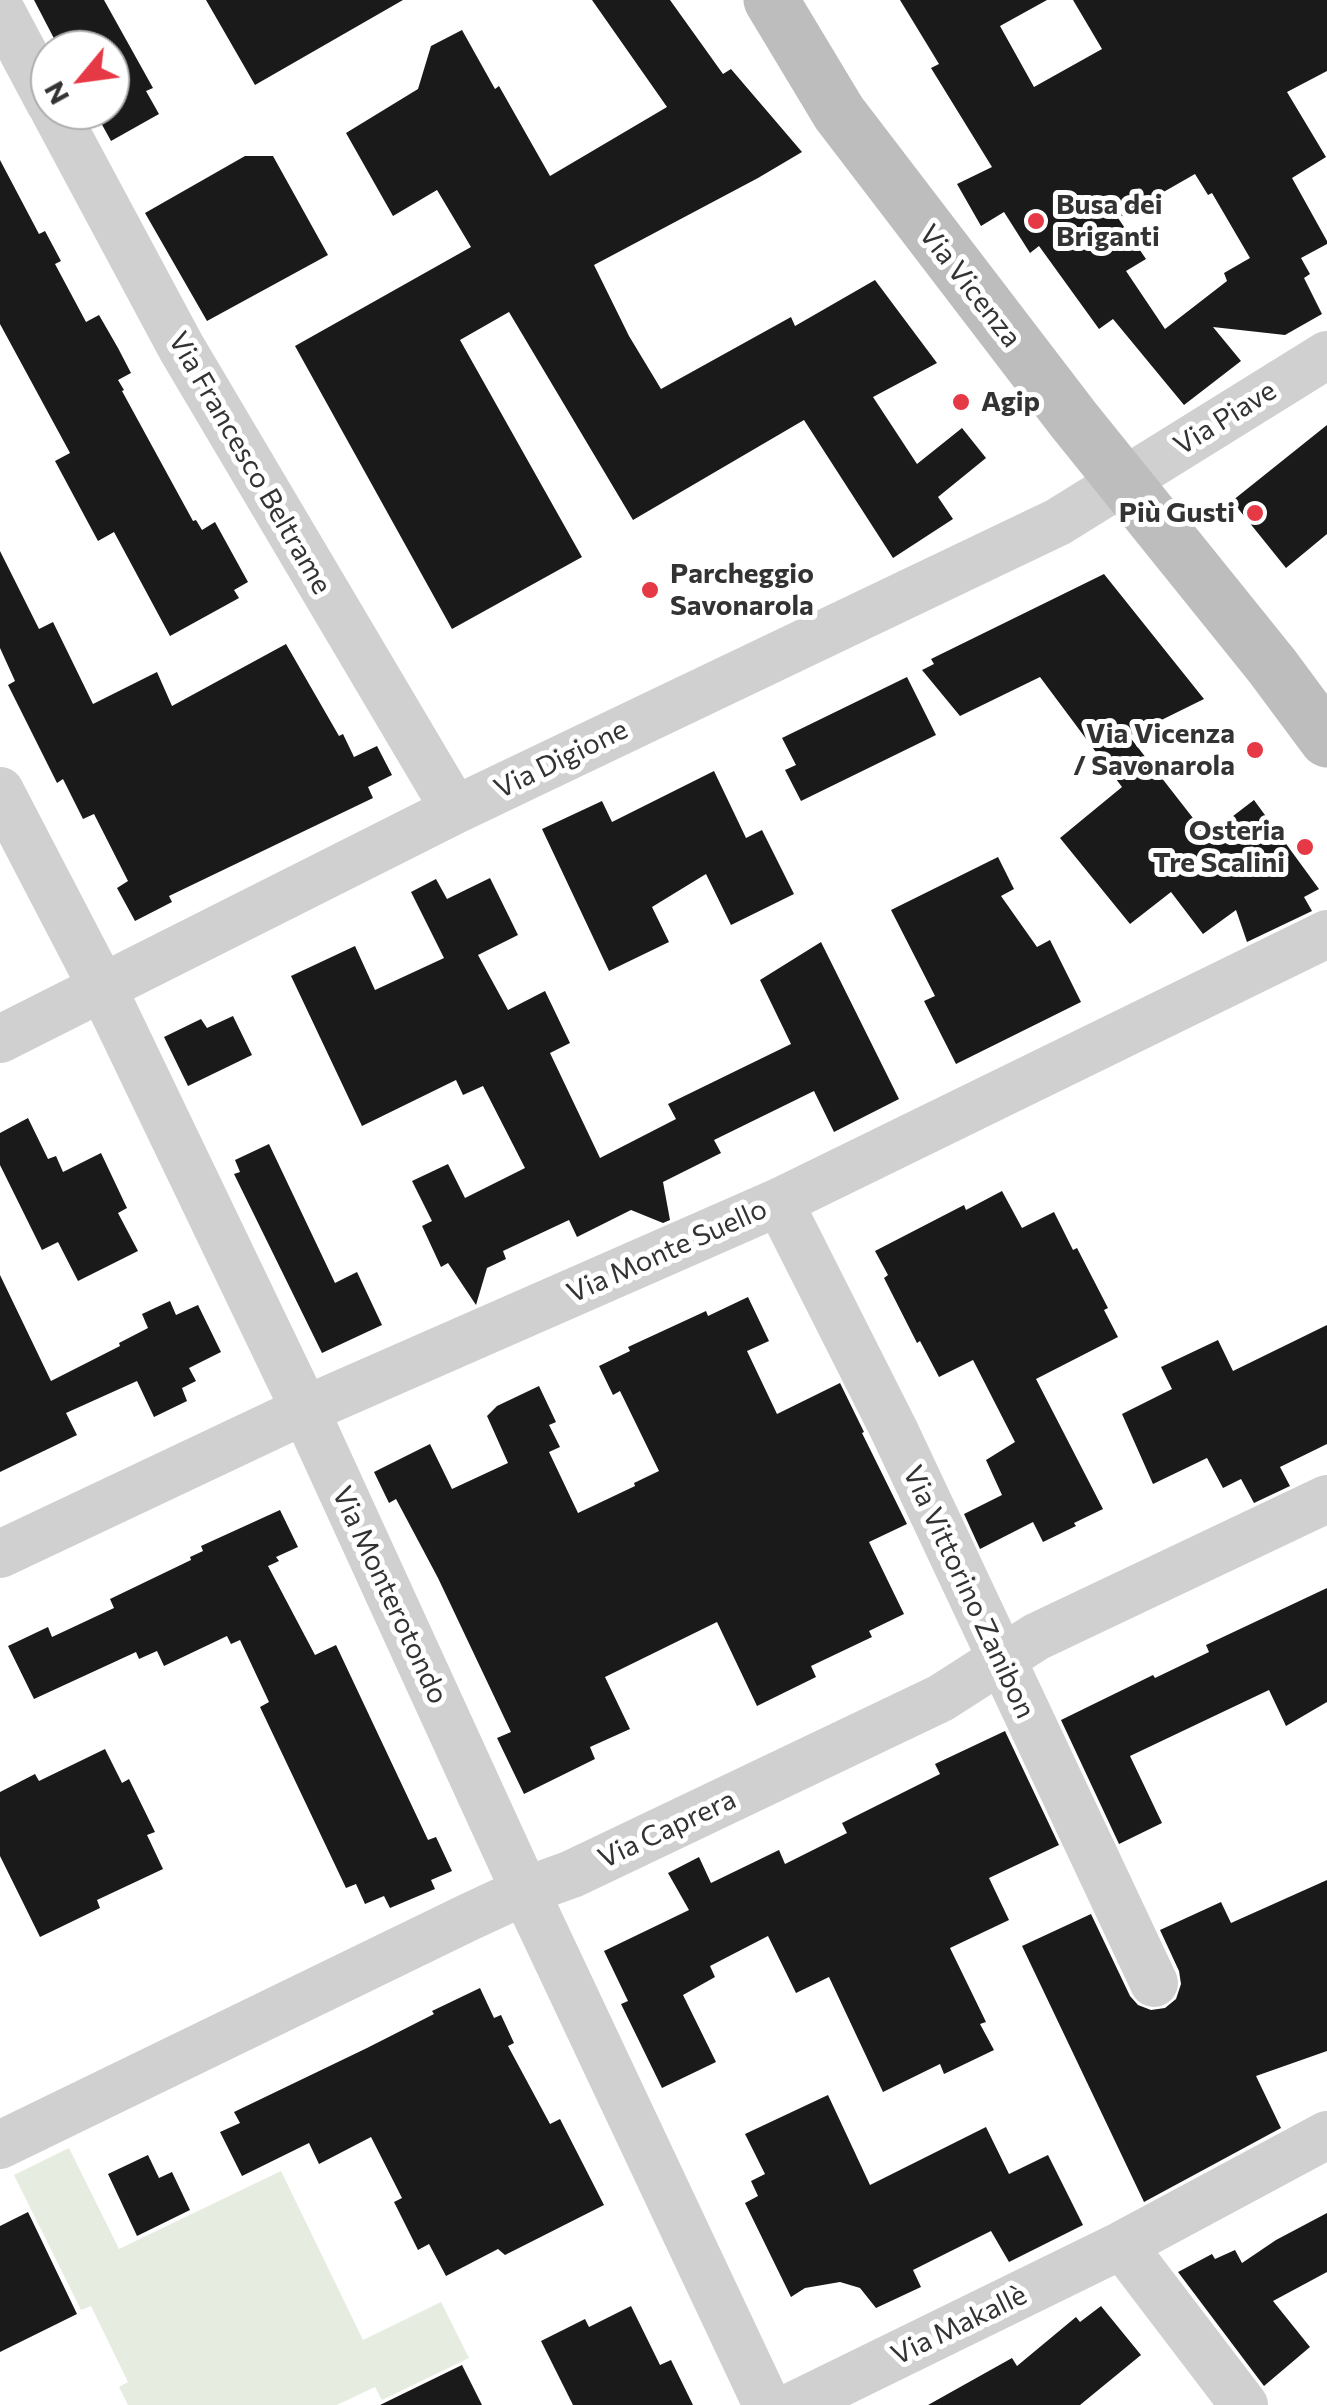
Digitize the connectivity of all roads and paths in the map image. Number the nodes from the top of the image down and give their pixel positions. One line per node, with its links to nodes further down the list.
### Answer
1 (732, 0): 5 (main road, Via Vicenza)
2 (771, 0): 5 (main road, Via Vicenza)
3 (0, 9): 4 (street)
4 (30, 65)
5 (839, 113): 8 (main road, Via Vicenza)
6 (65, 130): 11 (street, Via Francesco Beltrame)
7 (1327, 355): 8 (street, Via Piave)
8 (1124, 482): 9 (main road, Via Vicenza); 11 (street, Via Digione)
9 (1327, 740)
10 (0, 791): 13 (street, Via Monterotondo)
11 (454, 810): 13 (street, Via Digione)
12 (1327, 934): 15 (street, Via Monte Suello)
13 (102, 989): 14 (street, Via Digione); 16 (street, Via Monterotondo)
14 (0, 1039)
15 (780, 1202): 16 (street, Via Monte Suello); 19 (street, Via Vittorino Zanibon)
16 (306, 1410): 18 (street, Via Monte Suello); 20 (street, Via Monterotondo)
17 (1327, 1499): 19 (street, Via Caprera)
18 (0, 1554)
19 (1000, 1661): 20 (street, Via Caprera); 21 (street, Via Vittorino Zanibon)
20 (525, 1891): 23 (street, Via Caprera); 25 (street, Via Monterotondo)
21 (1154, 1983)
22 (1327, 2135): 24 (street, Via Makallè)
23 (0, 2145)
24 (1122, 2245): 26 (street, Via Makallè); 27 (street)
25 (766, 2405)
26 (795, 2405)
27 (1244, 2405)

